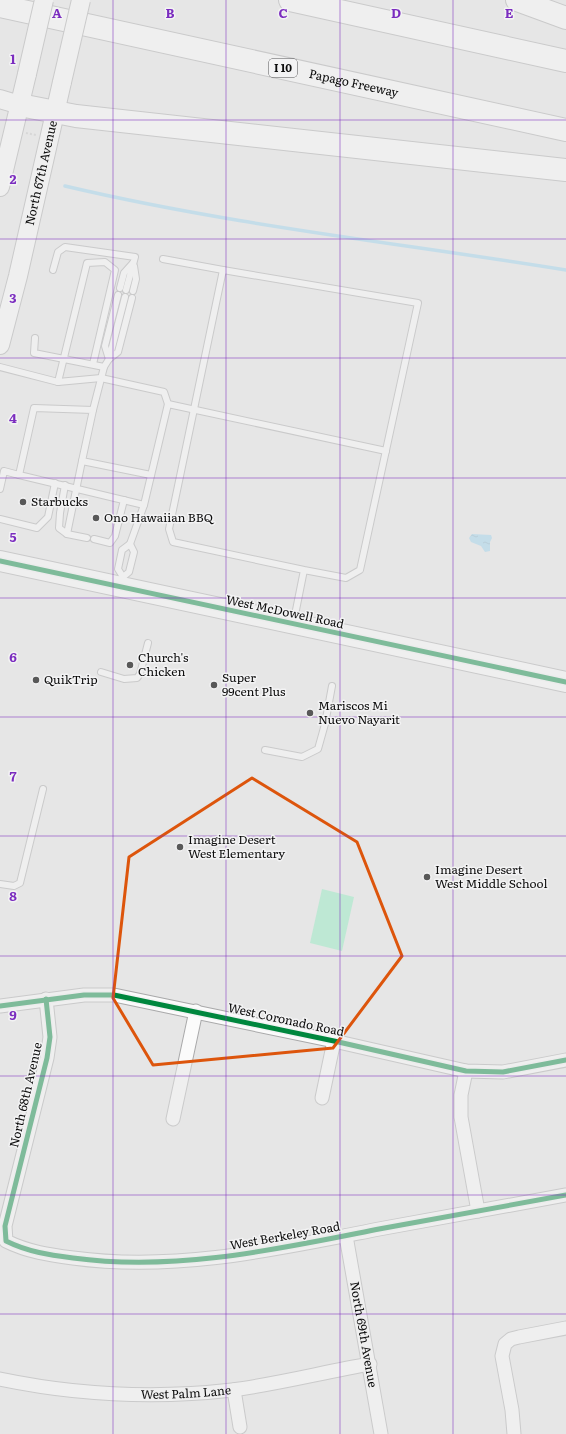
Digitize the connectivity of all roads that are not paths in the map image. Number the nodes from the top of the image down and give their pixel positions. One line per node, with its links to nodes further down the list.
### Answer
1 (44, 0): 8 (main road, bridge)
2 (81, 0): 9 (main road, North 67th Avenue, bridge)
3 (290, 0): 7 (highway)
4 (517, 0): 6 (highway)
5 (0, 6): 10 (highway, Papago Freeway / I 10)
6 (566, 18)
7 (566, 61)
8 (7, 101): 9 (highway); 12 (main road)
9 (55, 113): 11 (highway); 24 (main road, North 67th Avenue)
10 (566, 130)
11 (566, 170)
12 (0, 187)
13 (91, 250): 15 (lane); 16 (lane); 17 (lane)
14 (164, 259): 18 (lane)
15 (134, 262): 19 (lane); 20 (lane)
16 (87, 263): 25 (lane); 27 (lane)
17 (53, 270)
18 (223, 270): 33 (lane); 35 (lane)
19 (123, 289)
20 (133, 291)
21 (122, 296): 26 (lane)
22 (132, 298): 26 (lane)
23 (35, 338): 25 (lane)
24 (0, 345)
25 (64, 358): 27 (lane); 31 (lane)
26 (109, 358): 29 (lane)
27 (92, 364): 29 (lane)
28 (0, 367): 31 (lane)
29 (104, 367): 30 (lane)
30 (100, 378): 31 (lane); 32 (lane); 34 (lane)
31 (58, 382)
32 (168, 404): 33 (lane); 38 (lane)
33 (194, 409): 35 (lane); 51 (lane)
34 (93, 410): 36 (lane); 37 (lane)
35 (386, 451): 51 (lane)
36 (82, 461): 38 (lane); 41 (lane)
37 (19, 474): 39 (lane); 42 (lane)
38 (151, 475): 44 (lane)
39 (55, 483): 40 (lane); 45 (lane)
40 (66, 485): 41 (lane); 46 (lane)
41 (76, 488): 43 (lane); 46 (lane)
42 (0, 489)
43 (124, 500): 44 (lane); 48 (lane)
44 (144, 505): 49 (lane)
45 (0, 519)
46 (67, 534): 47 (lane)
47 (87, 538)
48 (94, 539)
49 (130, 544): 52 (lane); 52 (lane)
50 (0, 561): 52 (main road, West McDowell Road)
51 (304, 570): 53 (lane)
52 (123, 582): 53 (main road, West McDowell Road)
53 (293, 624): 56 (main road, West McDowell Road)
54 (148, 643): 55 (lane)
55 (101, 672)
56 (566, 682)
57 (332, 686): 58 (lane)
58 (265, 750)
59 (43, 789): 60 (lane)
60 (0, 884)
61 (46, 999): 62 (street, West Coronado Road); 63 (street, West Coronado Road); 72 (street, North 68th Avenue)
62 (0, 1006)
63 (196, 1011): 64 (street, West Coronado Road); 68 (street)
64 (334, 1041): 66 (street, West Coronado Road); 67 (street)
65 (566, 1060): 66 (street, West Coronado Road)
66 (466, 1071): 70 (street)
67 (322, 1098)
68 (173, 1119)
69 (566, 1195): 70 (street, West Berkeley Road)
70 (478, 1211): 71 (street, West Berkeley Road)
71 (346, 1236): 72 (street, West Berkeley Road); 74 (street, North 69th Avenue)
72 (6, 1241)
73 (566, 1328): 79 (street)
74 (370, 1364): 76 (street, West Palm Lane); 78 (street, North 69th Avenue)
75 (0, 1379): 76 (street, West Palm Lane)
76 (234, 1390): 77 (street)
77 (240, 1427)
78 (381, 1434)
79 (514, 1434)

